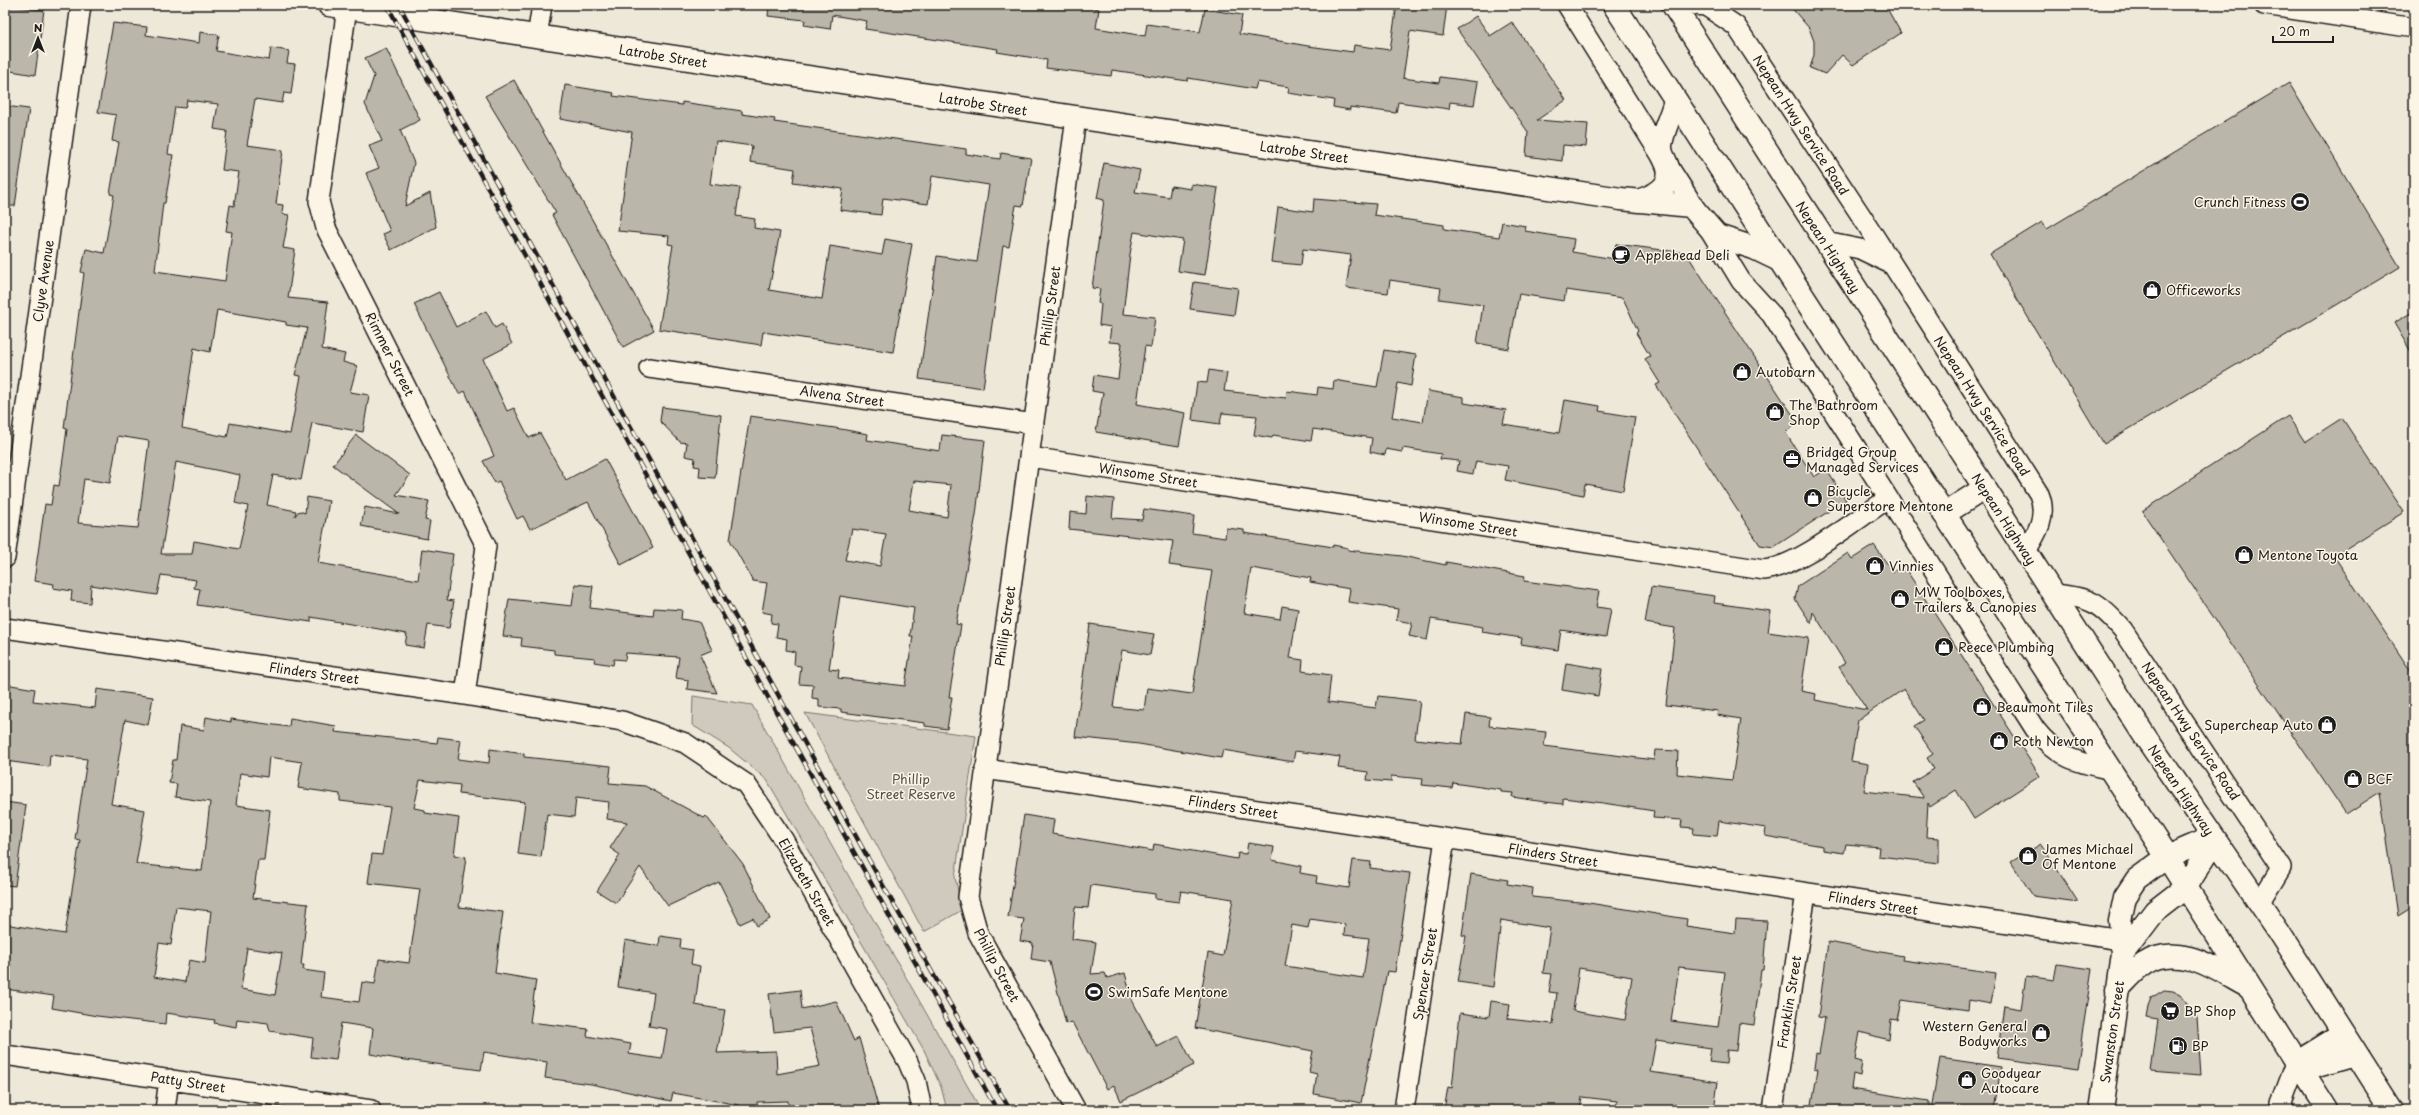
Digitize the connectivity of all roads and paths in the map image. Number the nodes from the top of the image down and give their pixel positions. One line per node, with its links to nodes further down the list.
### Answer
1 (81, 5): 26 (street, Clyve Avenue)
2 (542, 5): 10 (street)
3 (1567, 5): 13 (street)
4 (1614, 5): 11 (main road)
5 (1673, 5): 16 (main road, Nepean Highway)
6 (1695, 5): 18 (street, Nepean Hwy Service Road)
7 (2264, 5): 9 (street)
8 (338, 6): 10 (main road, Latrobe Street); 29 (street, Rimmer Street)
9 (2414, 28)
10 (538, 37): 12 (main road, Latrobe Street)
11 (1675, 100): 13 (main road); 17 (main road)
12 (1076, 118): 14 (main road, Latrobe Street); 20 (street, Phillip Street)
13 (1665, 161): 14 (main road, Latrobe Street); 15 (street)
14 (1638, 201): 15 (main road, Latrobe Street)
15 (1701, 217): 17 (main road, Latrobe Street); 23 (street)
16 (1825, 242): 18 (street); 22 (main road, Nepean Highway)
17 (1779, 260): 24 (main road)
18 (1891, 265): 25 (street, Nepean Hwy Service Road)
19 (649, 368): 20 (street, Alvena Street)
20 (1034, 424): 21 (street, Phillip Street)
21 (1030, 457): 23 (street, Winsome Street); 31 (street, Phillip Street)
22 (1985, 488): 24 (main road); 25 (main road, Nepean Highway)
23 (1888, 499): 32 (street)
24 (1944, 514): 32 (main road)
25 (2025, 552): 27 (main road, Nepean Highway)
26 (5, 558)
27 (2051, 593): 33 (main road, Nepean Highway); 38 (street, Nepean Hwy Service Road)
28 (5, 628): 29 (street, Flinders Street)
29 (465, 695): 30 (street, Flinders Street)
30 (622, 721): 49 (street, Elizabeth Street)
31 (985, 769): 34 (street, Flinders Street); 50 (street, Phillip Street)
32 (2108, 769): 35 (main road)
33 (2214, 838): 35 (main road, Swanston Street); 36 (main road); 38 (main road, Nepean Highway)
34 (1445, 839): 37 (street, Flinders Street); 51 (street, Spencer Street)
35 (2166, 857): 36 (main road); 39 (main road, Swanston Street)
36 (2186, 887): 39 (main road, Swanston Street); 40 (main road)
37 (1806, 893): 39 (street, Flinders Street); 52 (street, Franklin Street)
38 (2259, 904): 42 (main road, Nepean Highway)
39 (2122, 946): 41 (main road, Swanston Street)
40 (2247, 986): 41 (main road); 45 (main road)
41 (2117, 990): 53 (main road, Swanston Street)
42 (2343, 1034): 43 (main road, Nepean Highway); 45 (main road)
43 (2356, 1054): 45 (main road); 56 (main road, Nepean Highway)
44 (5, 1055): 46 (street, Patty Street)
45 (2299, 1067): 54 (street); 55 (main road)
46 (169, 1079): 47 (street); 48 (street, Patty Street)
47 (165, 1110)
48 (371, 1110)
49 (922, 1110)
50 (1076, 1110)
51 (1404, 1110)
52 (1773, 1110)
53 (2101, 1110)
54 (2284, 1110)
55 (2327, 1110)
56 (2392, 1110)

